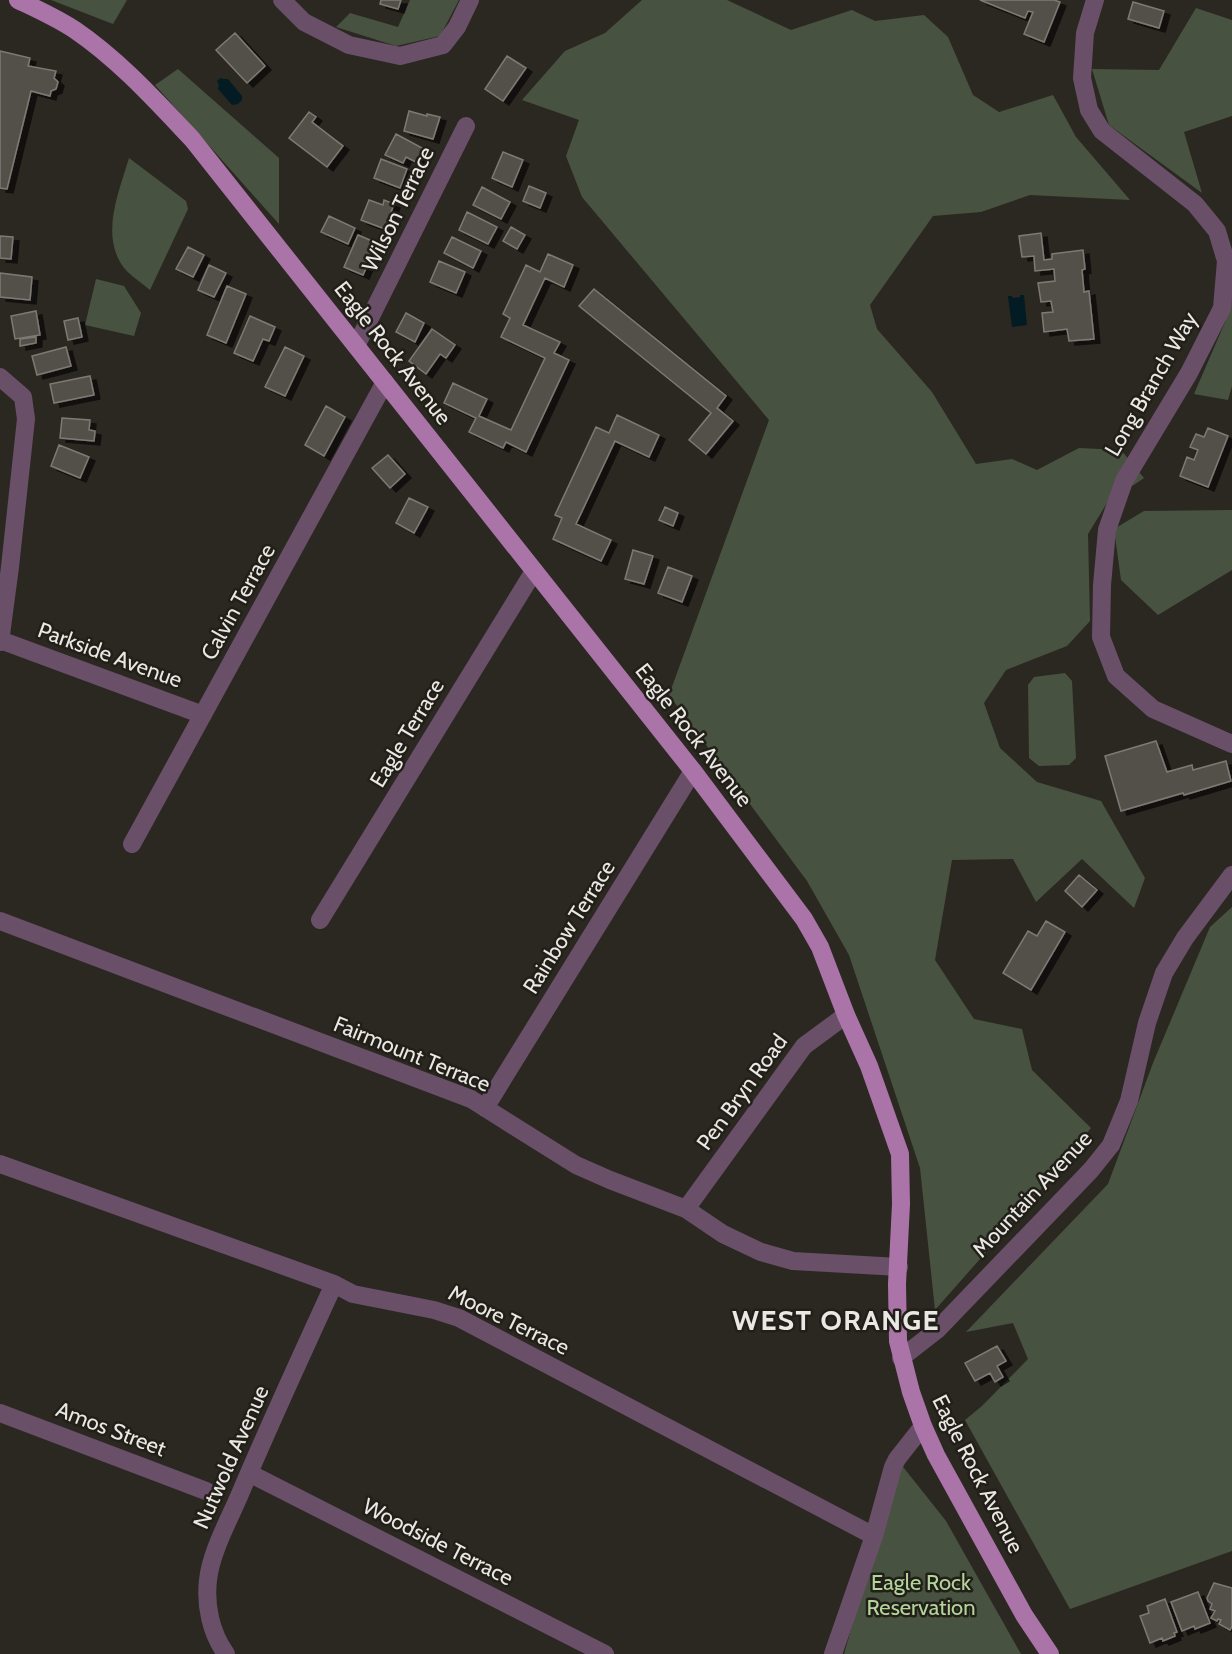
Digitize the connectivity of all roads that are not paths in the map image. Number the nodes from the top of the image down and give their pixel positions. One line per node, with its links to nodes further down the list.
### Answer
1 (18, 0): 6 (main road, Eagle Rock Avenue)
2 (282, 0): 3 (street)
3 (470, 0)
4 (1095, 0): 13 (street, Long Branch Way)
5 (466, 126): 6 (street, Wilson Terrace)
6 (356, 346): 8 (main road, Eagle Rock Avenue)
7 (0, 377): 9 (street)
8 (385, 382): 10 (main road, Eagle Rock Avenue); 12 (street, Calvin Terrace)
9 (5, 567): 11 (street)
10 (534, 570): 14 (main road, Eagle Rock Avenue); 17 (street, Eagle Terrace)
11 (0, 641): 12 (street, Parkside Avenue)
12 (203, 715): 15 (street, Calvin Terrace)
13 (1232, 744)
14 (693, 771): 19 (main road, Eagle Rock Avenue); 20 (street, Rainbow Terrace)
15 (132, 844)
16 (1232, 875): 25 (street, Mountain Avenue)
17 (320, 920)
18 (0, 921): 20 (street, Fairmount Terrace)
19 (846, 1015): 22 (street, Pen Bryn Road); 23 (main road, Eagle Rock Avenue)
20 (485, 1108): 22 (street, Fairmount Terrace)
21 (0, 1164): 24 (street, Moore Terrace)
22 (686, 1209): 23 (street, Fairmount Terrace)
23 (899, 1267): 25 (main road, Eagle Rock Avenue)
24 (334, 1284): 28 (street, Nutwold Avenue); 30 (street, Moore Terrace)
25 (901, 1358): 27 (main road, Eagle Rock Avenue)
26 (0, 1413): 29 (street, Amos Street)
27 (923, 1426): 30 (street); 34 (main road, Eagle Rock Avenue)
28 (249, 1473): 31 (street, Nutwold Avenue); 32 (street, Woodside Terrace)
29 (206, 1491)
30 (874, 1536): 33 (street)
31 (226, 1654)
32 (605, 1654)
33 (832, 1654)
34 (1050, 1654)

